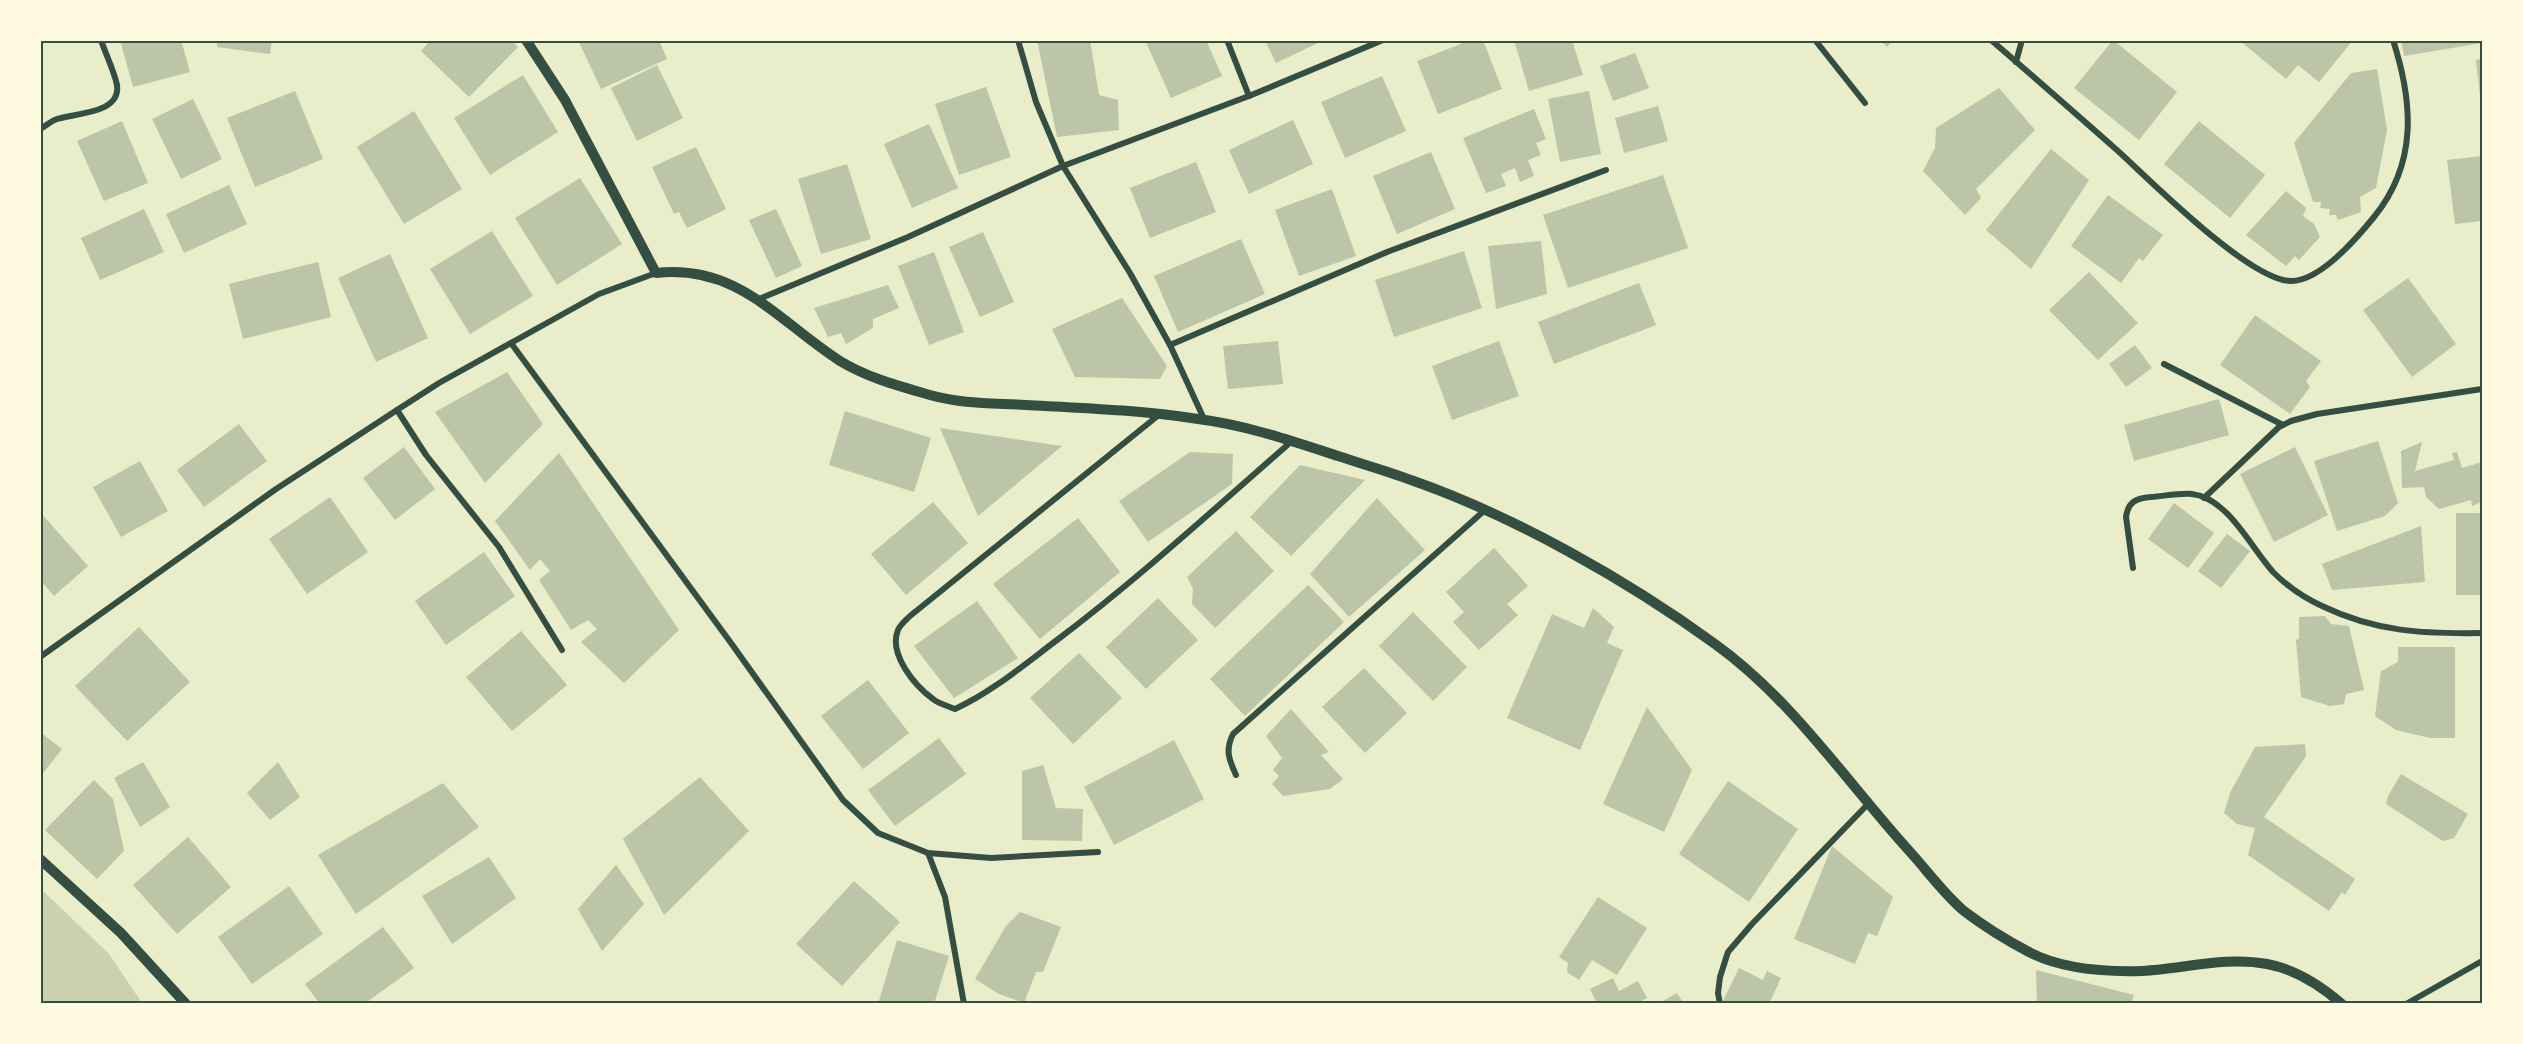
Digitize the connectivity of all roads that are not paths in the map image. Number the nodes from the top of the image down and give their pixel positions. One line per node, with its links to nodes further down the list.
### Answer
1 (101, 40): 13 (street)
2 (526, 40): 16 (street)
3 (1018, 40): 14 (street)
4 (1227, 40): 11 (street)
5 (1383, 40): 11 (street)
6 (1815, 40): 12 (street)
7 (1991, 40): 10 (street)
8 (2022, 40): 10 (street)
9 (2393, 40): 10 (street)
10 (2016, 62)
11 (1250, 96): 14 (street)
12 (1865, 103)
13 (40, 129)
14 (1063, 166): 17 (street); 19 (street)
15 (1606, 170): 19 (street)
16 (656, 273): 17 (street); 18 (street)
17 (759, 299): 23 (street)
18 (511, 343): 22 (street); 36 (street)
19 (1170, 345): 24 (street)
20 (2164, 364): 25 (street)
21 (2482, 389): 25 (street)
22 (397, 410): 31 (street); 32 (street)
23 (1160, 414): 24 (street); 26 (street)
24 (1204, 419): 26 (street)
25 (2283, 425): 27 (street)
26 (1292, 441): 28 (street)
27 (2204, 498): 29 (street); 30 (street)
28 (1485, 510): 33 (street); 34 (street)
29 (2133, 568)
30 (2482, 633)
31 (562, 650)
32 (40, 657)
33 (1236, 775)
34 (1868, 804): 41 (street); 42 (street)
35 (1098, 852): 36 (street)
36 (928, 853): 40 (street)
37 (40, 859): 39 (street)
38 (2482, 961): 43 (street)
39 (186, 1004)
40 (964, 1004)
41 (1720, 1004)
42 (2342, 1004)
43 (2406, 1004)

